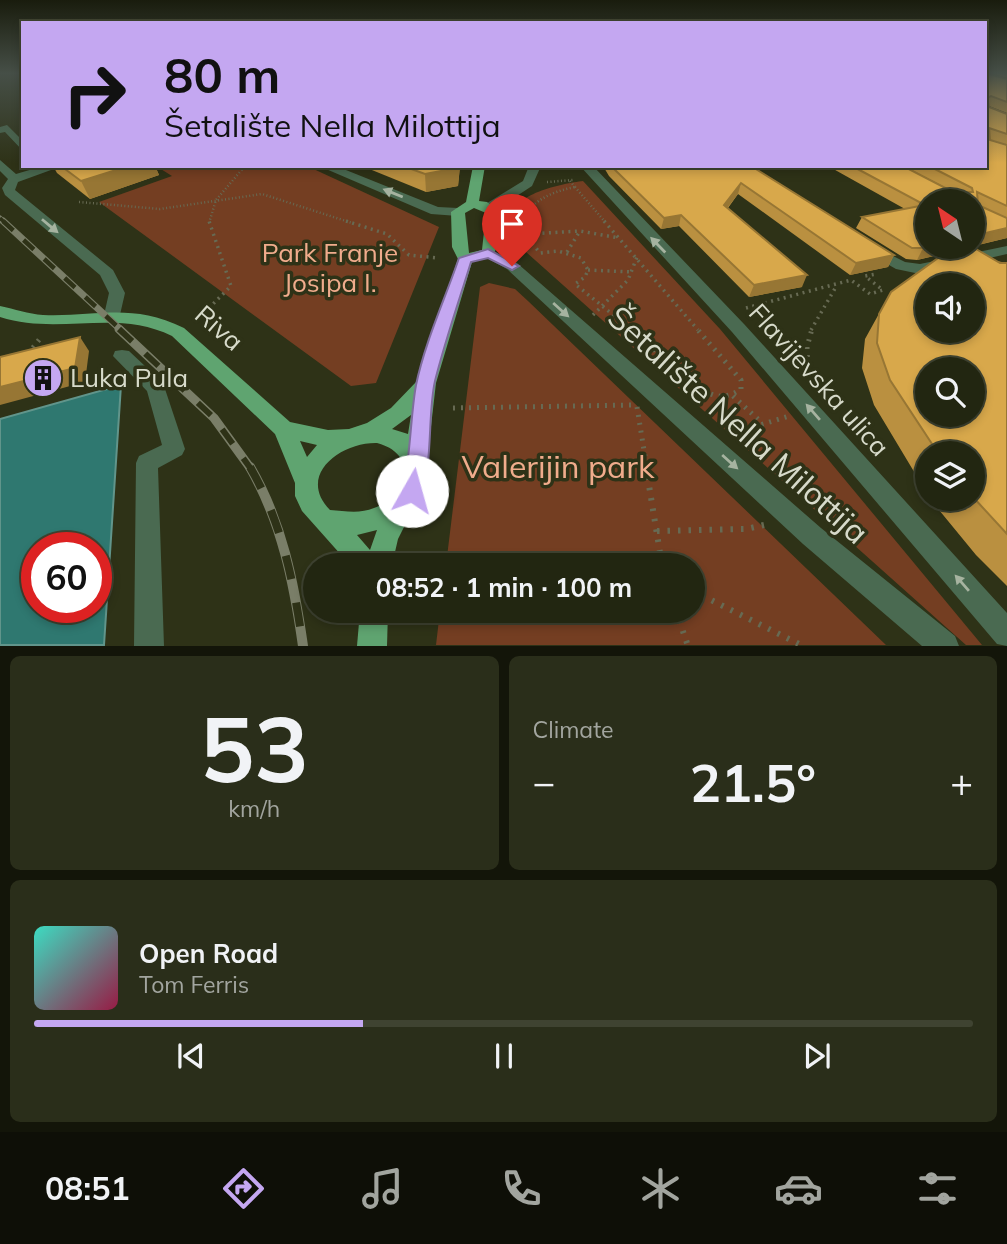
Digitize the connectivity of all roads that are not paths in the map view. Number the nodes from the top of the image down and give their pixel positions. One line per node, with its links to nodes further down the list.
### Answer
1 (0, 130): 2 (street)
2 (21, 146)
3 (36, 168): 7 (street)
4 (330, 168): 11 (street, one-way to 4)
5 (479, 168): 9 (main road)
6 (534, 168): 10 (street)
7 (6, 171): 19 (street, one-way to 19)
8 (585, 177): 31 (street, Flavijevska ulica, one-way to 8)
9 (472, 204): 10 (main road); 11 (main road)
10 (489, 208): 14 (main road)
11 (458, 212): 15 (main road)
12 (858, 241): 16 (street)
13 (1007, 250): 16 (street)
14 (488, 253): 15 (main road); 34 (street, Šetalište Nella Milottija, one-way to 34)
15 (466, 258): 21 (main road)
16 (944, 266): 17 (street)
17 (995, 271)
18 (0, 311): 19 (main road, Riva)
19 (113, 315): 22 (main road, Riva)
20 (122, 356): 32 (street)
21 (426, 383): 23 (main road); 24 (main road)
22 (284, 429): 23 (main road, Riva); 25 (main road, Riva)
23 (357, 435): 24 (main road); 25 (main road)
24 (415, 461): 26 (main road)
25 (306, 482): 27 (main road)
26 (400, 506): 27 (main road); 29 (main road)
27 (328, 521): 28 (main road)
28 (357, 553)
29 (382, 553)
30 (373, 623): 33 (main road)
31 (1007, 635)
32 (149, 646)
33 (372, 646)
34 (945, 646)

